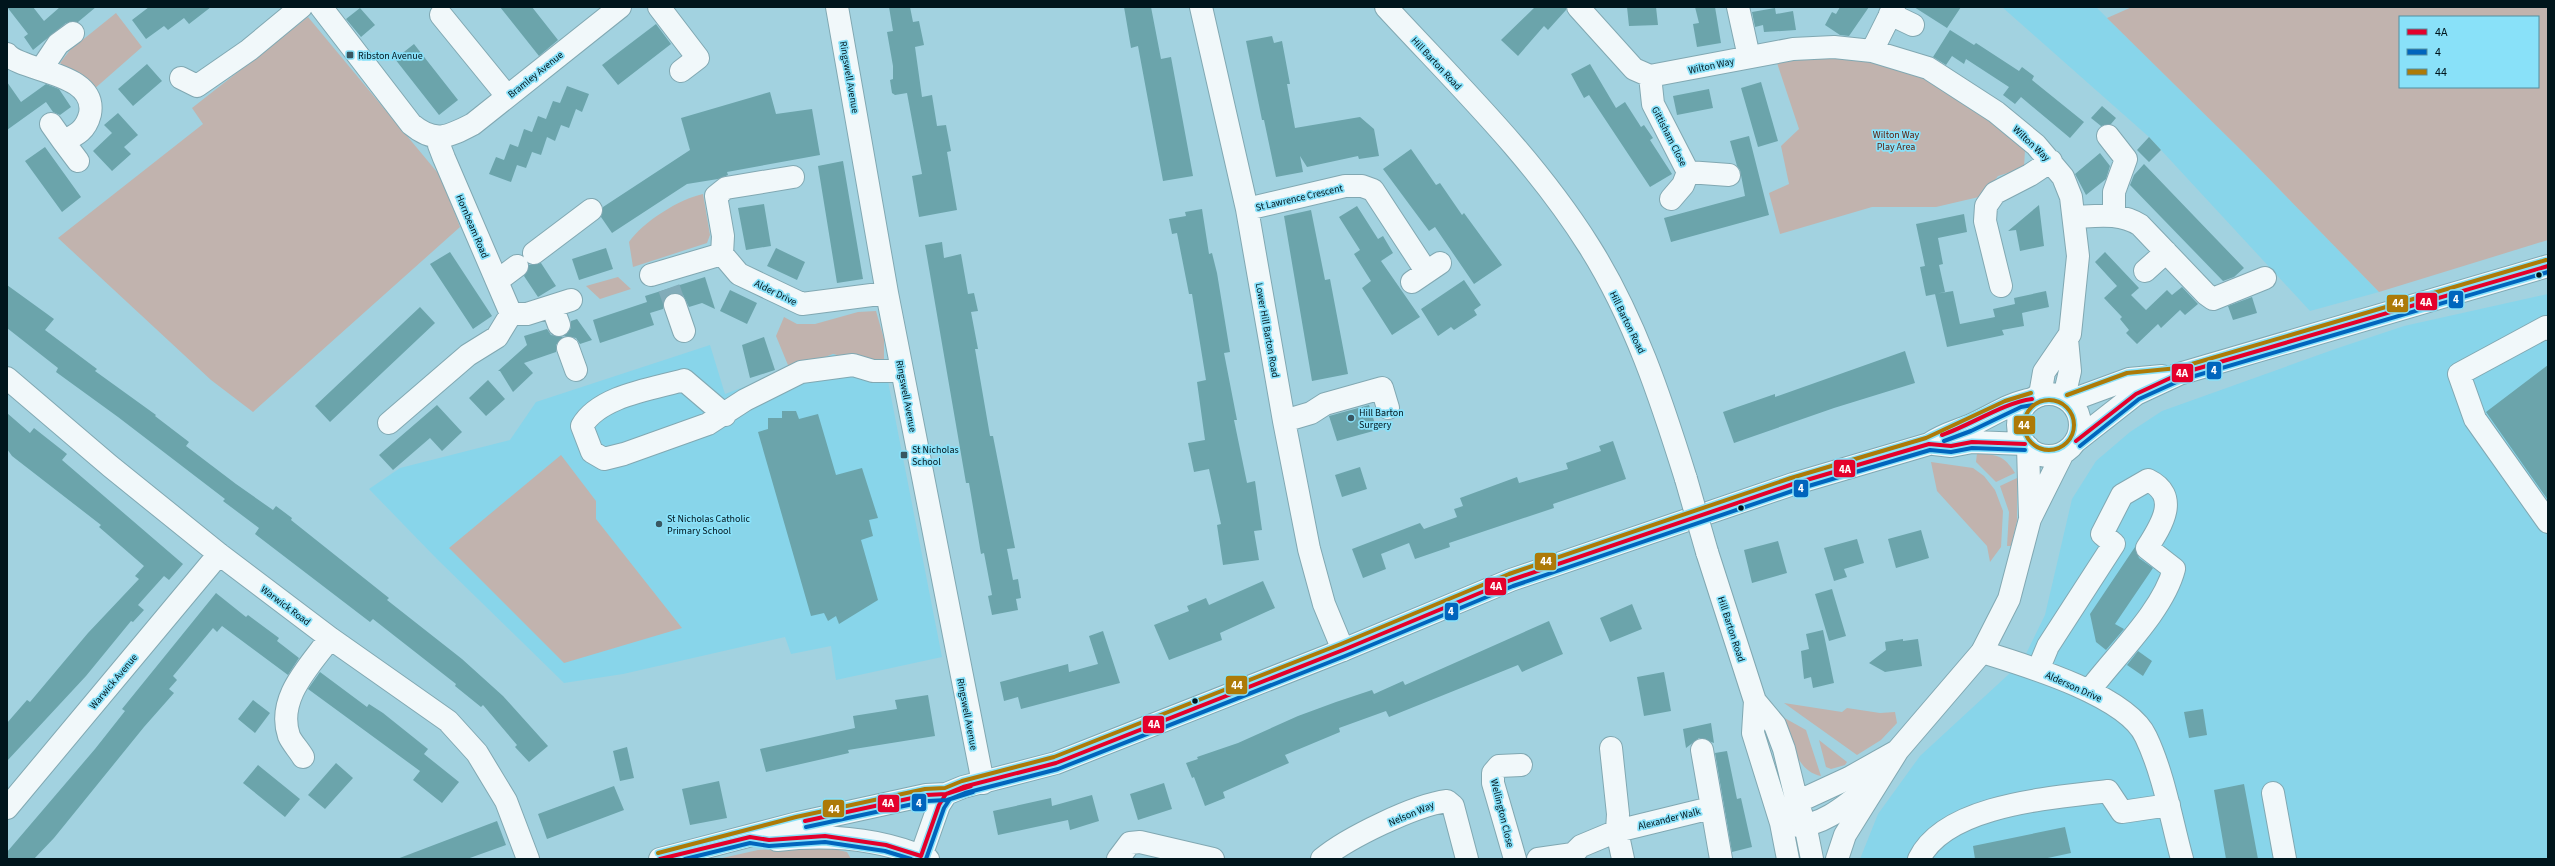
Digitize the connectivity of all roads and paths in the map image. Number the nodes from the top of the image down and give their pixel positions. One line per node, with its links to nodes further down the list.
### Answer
1 (301, 7): 20 (street)
2 (321, 7): 23 (street)
3 (620, 7): 21 (street, Bramley Avenue)
4 (659, 7): 18 (street)
5 (837, 7): 42 (street, Ringswell Avenue)
6 (1201, 7): 30 (street, Lower Hill Barton Road)
7 (1386, 7): 70 (street, Hill Barton Road, bridge)
8 (1578, 7): 19 (street)
9 (1738, 7): 15 (street)
10 (1892, 10): 12 (street); 14 (street)
11 (441, 16): 21 (street)
12 (1913, 25)
13 (73, 33): 17 (street)
14 (1872, 51): 15 (street, Wilton Way); 25 (street, Wilton Way)
15 (1749, 57): 19 (street, Wilton Way)
16 (9, 59): 17 (street)
17 (42, 68): 24 (street)
18 (681, 71)
19 (1650, 76): 26 (street, Gittisham Close)
20 (181, 78)
21 (507, 96): 23 (street, Bramley Avenue)
22 (2108, 136): 32 (street)
23 (444, 137): 40 (street, Hornbeam Road)
24 (78, 160)
25 (2051, 161): 33 (street, Wilton Way); 41 (street)
26 (1688, 172): 27 (street, Gittisham Close); 29 (street, Gittisham Close)
27 (1729, 175)
28 (793, 177): 35 (street)
29 (1671, 199)
30 (1247, 209): 38 (street, St Lawrence Crescent); 57 (street, Lower Hill Barton Road)
31 (591, 210): 40 (street)
32 (2114, 216): 33 (street); 34 (street)
33 (2074, 217): 47 (street, Wilton Way)
34 (2166, 252): 37 (street); 39 (street)
35 (722, 254): 42 (street, Alder Drive); 46 (street)
36 (2548, 266): 51 (street)
37 (2145, 271)
38 (1426, 272)
39 (2265, 278)
40 (497, 281): 44 (street, Hornbeam Road)
41 (2001, 286)
42 (887, 293): 50 (street, Ringswell Avenue)
43 (561, 310): 44 (street)
44 (510, 314): 58 (street)
45 (2548, 330): 63 (street)
46 (684, 331)
47 (2067, 339): 53 (street, Wilton Way); 54 (street, Wilton Way)
48 (568, 348): 49 (street)
49 (576, 370)
50 (902, 371): 56 (street); 78 (street, Ringswell Avenue)
51 (2179, 374): 54 (street); 61 (street)
52 (7, 378): 64 (street, Warwick Road)
53 (2036, 397): 54 (street); 59 (street); 60 (street)
54 (2067, 399): 61 (street)
55 (1388, 408): 57 (street)
56 (725, 415): 56 (street)
57 (1284, 421): 66 (street, Lower Hill Barton Road)
58 (389, 423)
59 (1929, 444): 60 (street); 66 (street)
60 (2026, 446): 61 (street); 62 (street)
61 (2069, 447): 62 (street)
62 (2030, 519): 67 (street)
63 (2548, 522)
64 (219, 554): 65 (street, Warwick Road); 84 (street, Warwick Avenue)
65 (330, 638): 75 (street); 92 (street, Warwick Road)
66 (1343, 650): 78 (street)
67 (1982, 652): 68 (street, Alderson Drive); 73 (street)
68 (2038, 670): 69 (street, Alderson Drive); 69 (street)
69 (2089, 691): 83 (street, Alderson Drive)
70 (1755, 701): 74 (street, Hill Barton Road); 86 (street, Hill Barton Road)
71 (1611, 748): 88 (street)
72 (1702, 750): 85 (street, Alexander Walk)
73 (1898, 750): 77 (street); 79 (street)
74 (1786, 756): 79 (street); 82 (street, Hill Barton Road)
75 (303, 757)
76 (1521, 765): 98 (street, Wellington Close)
77 (1882, 776): 87 (street); 104 (street)
78 (983, 783): 81 (street)
79 (1826, 788): 82 (street)
80 (2273, 793): 107 (street)
81 (946, 794): 89 (street); 91 (street)
82 (1797, 802): 86 (street); 87 (street, Hill Barton Road)
83 (2169, 805): 105 (street); 106 (street, Alderson Drive)
84 (7, 808)
85 (1711, 808): 88 (street, Alexander Walk); 101 (street)
86 (1781, 823): 87 (street); 102 (street, Hill Barton Road)
87 (1805, 824): 103 (street, Hill Barton Road)
88 (1617, 831): 90 (street); 100 (street)
89 (750, 837): 91 (street); 93 (street)
90 (1573, 856): 99 (street)
91 (925, 858)
92 (528, 859)
93 (660, 859)
94 (1118, 859): 95 (street)
95 (1213, 859)
96 (1322, 859): 97 (street, Nelson Way)
97 (1467, 859)
98 (1515, 859)
99 (1538, 859)
100 (1623, 859)
101 (1721, 859)
102 (1788, 859)
103 (1812, 859)
104 (1838, 859)
105 (1919, 859)
106 (2182, 859)
107 (2285, 859)

